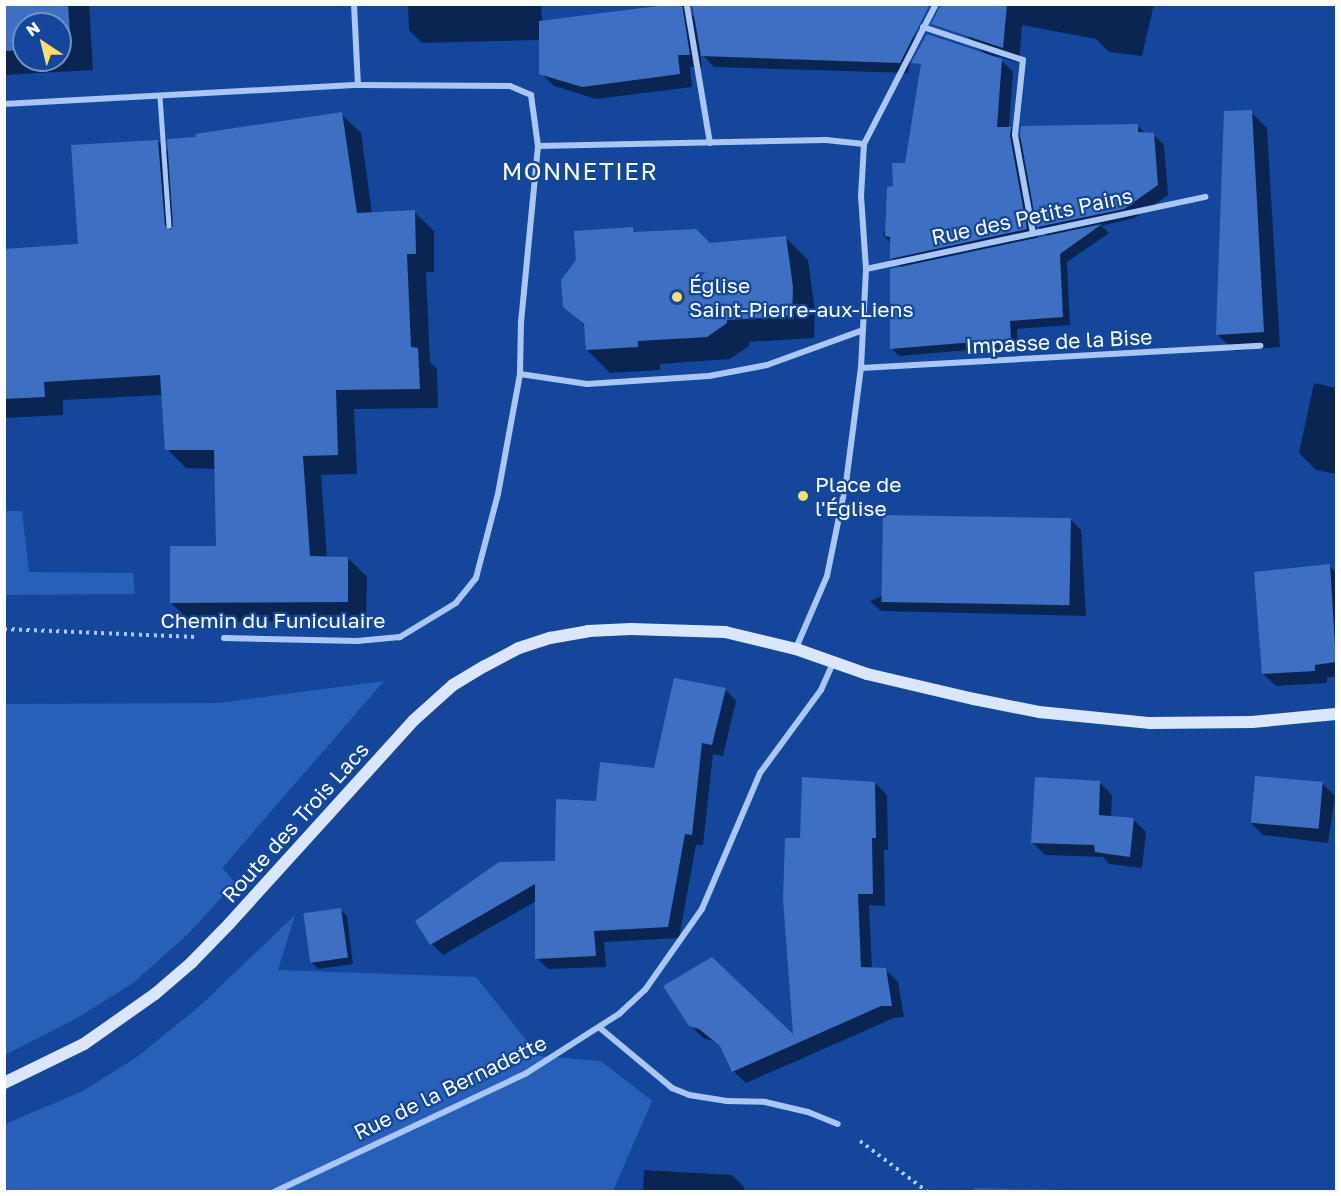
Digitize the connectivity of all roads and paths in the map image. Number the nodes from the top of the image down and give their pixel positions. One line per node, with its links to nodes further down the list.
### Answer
1 (354, 4): 5 (street)
2 (936, 4): 4 (street)
3 (687, 6): 8 (street)
4 (923, 27): 9 (street); 13 (street)
5 (358, 85): 6 (street); 10 (street, Chemin du Funiculaire)
6 (160, 97): 7 (street); 12 (lane)
7 (4, 104)
8 (710, 143): 9 (street); 10 (street)
9 (864, 144): 14 (street)
10 (538, 146): 18 (street, Chemin du Funiculaire)
11 (1205, 196): 13 (street, Rue des Petits Pains)
12 (169, 226)
13 (1032, 233): 14 (street, Rue des Petits Pains)
14 (866, 269): 15 (street)
15 (863, 330): 17 (street); 18 (street)
16 (1260, 346): 17 (street, Impasse de la Bise)
17 (861, 368): 21 (street)
18 (520, 374): 20 (street, Chemin du Funiculaire)
19 (4, 629): 20 (path, Chemin du Funiculaire)
20 (224, 638)
21 (796, 649): 22 (street, Route des Trois Lacs); 25 (street, Route des Trois Lacs)
22 (833, 663): 23 (street, Route des Trois Lacs); 24 (street, Rue de la Bernadette)
23 (1336, 714)
24 (600, 1028): 26 (street); 27 (street, Rue de la Bernadette)
25 (4, 1083)
26 (838, 1124): 28 (path)
27 (274, 1191)
28 (928, 1191)

